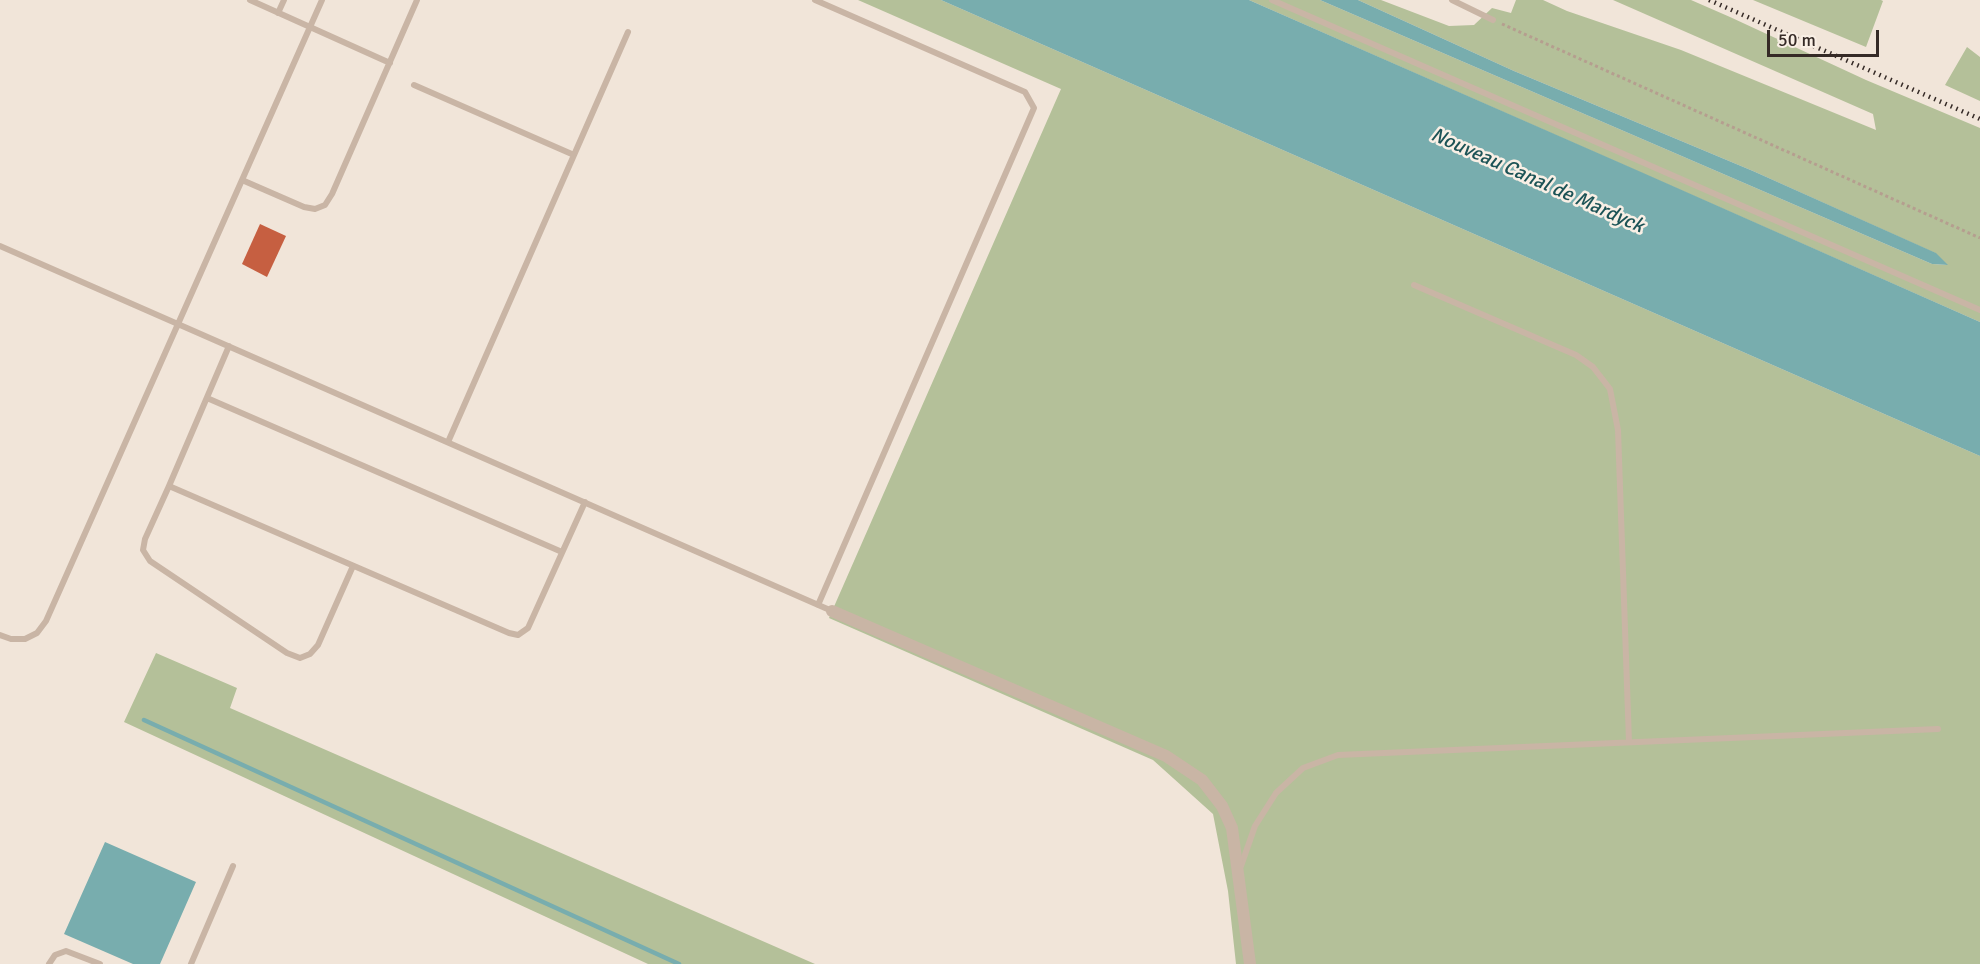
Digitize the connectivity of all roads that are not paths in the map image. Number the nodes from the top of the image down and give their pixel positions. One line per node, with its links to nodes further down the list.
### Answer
1 (250, 0): 8 (lane)
2 (284, 0): 8 (lane)
3 (322, 0): 10 (lane)
4 (417, 0): 12 (lane)
5 (815, 0): 27 (lane)
6 (1272, 0): 18 (lane)
7 (1452, 0): 9 (lane)
8 (278, 13): 10 (lane)
9 (1493, 20)
10 (310, 27): 12 (lane); 15 (lane)
11 (628, 32): 14 (lane)
12 (390, 63): 15 (lane)
13 (414, 85): 14 (lane)
14 (574, 155): 22 (lane)
15 (243, 180): 19 (lane)
16 (0, 246): 19 (lane)
17 (1414, 285): 31 (lane)
18 (1980, 310)
19 (179, 324): 20 (lane); 29 (lane)
20 (229, 346): 21 (lane); 22 (lane)
21 (207, 398): 23 (lane); 25 (lane)
22 (448, 442): 24 (lane)
23 (168, 486): 26 (lane); 26 (lane)
24 (585, 502): 25 (lane); 27 (lane)
25 (562, 552): 26 (lane)
26 (353, 566)
27 (818, 605): 28 (lane)
28 (832, 611): 33 (street)
29 (0, 634)
30 (1938, 729): 31 (lane)
31 (1629, 742): 33 (lane)
32 (233, 866): 36 (lane)
33 (1240, 870): 37 (street)
34 (49, 964): 35 (lane)
35 (100, 964)
36 (191, 964)
37 (1250, 964)

